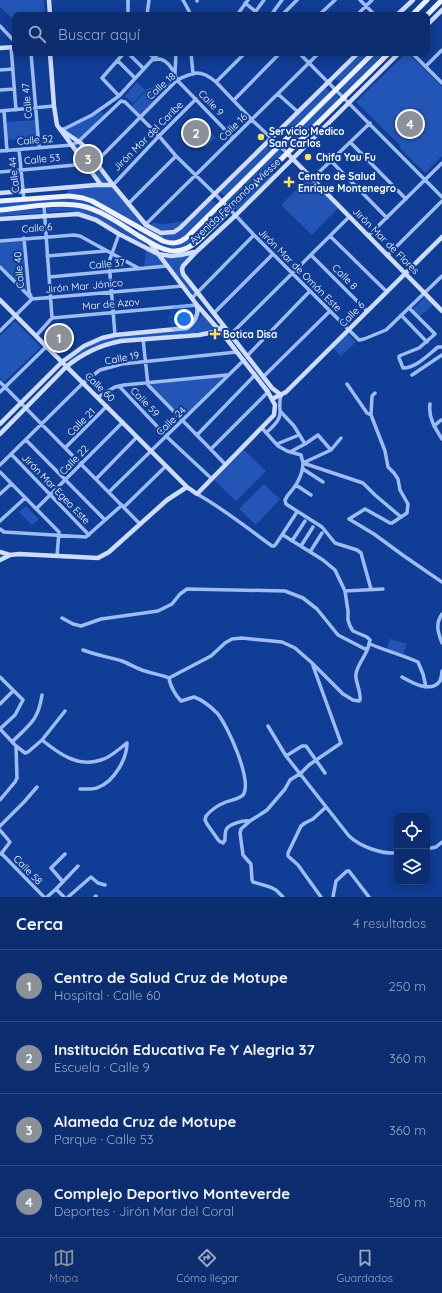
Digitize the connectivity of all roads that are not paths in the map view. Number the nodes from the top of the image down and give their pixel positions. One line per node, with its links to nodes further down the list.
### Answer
1 (49, 0): 17 (main road)
2 (128, 0): 18 (street)
3 (149, 0): 19 (street)
4 (183, 0): 20 (street)
5 (264, 0): 23 (street)
6 (282, 0): 24 (street)
7 (297, 0): 25 (street)
8 (335, 0): 26 (street)
9 (360, 0): 15 (street)
10 (372, 0): 15 (street)
11 (413, 0): 29 (main road)
12 (427, 0): 30 (main road)
13 (442, 0): 31 (main road)
14 (246, 2): 21 (street); 22 (street)
15 (366, 6): 27 (street); 28 (street)
16 (442, 10): 32 (main road)
17 (50, 12)
18 (128, 12)
19 (147, 12)
20 (190, 12)
21 (239, 12)
22 (253, 12)
23 (255, 12)
24 (273, 12)
25 (285, 12)
26 (322, 12)
27 (360, 12)
28 (372, 12)
29 (401, 12)
30 (415, 12)
31 (430, 12)
32 (430, 22)
33 (0, 26): 34 (street)
34 (12, 39)
35 (12, 47): 36 (main road)
36 (0, 48)
37 (442, 50): 60 (street)
38 (13, 56): 61 (street, Calle 47)
39 (31, 56): 81 (street, Calle 47)
40 (52, 56): 80 (main road, Calle 53)
41 (52, 56): 88 (main road, Calle 53)
42 (122, 56): 58 (street)
43 (131, 56): 62 (street)
44 (150, 56): 57 (street)
45 (156, 56): 57 (street)
46 (176, 56): 64 (street)
47 (191, 56): 65 (street)
48 (242, 56): 68 (street)
49 (277, 56): 78 (street)
50 (302, 56): 59 (street)
51 (316, 56): 59 (street, Calle 16)
52 (355, 56): 69 (main road, Avenida Fernando Wiesse)
53 (370, 56): 73 (main road, Avenida Fernando Wiesse)
54 (386, 56): 76 (main road, Avenida Fernando Wiesse)
55 (396, 56): 79 (main road, Avenida Fernando Wiesse)
56 (415, 56): 60 (street)
57 (153, 59): 62 (street); 64 (street)
58 (118, 61): 66 (street); 75 (street)
59 (309, 63): 69 (street); 74 (street, Calle 16)
60 (426, 66): 70 (street)
61 (13, 69): 63 (street); 71 (street, Calle 47)
62 (144, 69): 66 (street)
63 (0, 70)
64 (175, 74): 67 (street)
65 (193, 74): 67 (street, Calle 18); 68 (street)
66 (135, 78): 75 (street)
67 (177, 80): 77 (street, Calle 9); 85 (street, Calle 18)
68 (216, 82): 78 (street, Jirón Mar de Flores)
69 (328, 82): 73 (street); 84 (main road, Avenida Fernando Wiesse)
70 (442, 83)
71 (14, 89): 72 (street); 82 (street, Calle 47)
72 (0, 90)
73 (336, 90): 76 (street); 97 (main road, Avenida Fernando Wiesse)
74 (278, 94): 84 (street); 86 (street, Calle 16)
75 (119, 96): 88 (street)
76 (344, 97): 79 (street); 102 (main road, Avenida Fernando Wiesse)
77 (196, 99): 91 (street, Jirón Mar del Caribe); 92 (street, Calle 9)
78 (234, 100): 86 (street, Jirón Mar de Flores)
79 (349, 102): 87 (street); 104 (main road, Avenida Fernando Wiesse)
80 (54, 106): 81 (street); 88 (main road, Calle 53)
81 (35, 108): 82 (street); 98 (street, Calle 47)
82 (16, 110): 83 (street)
83 (2, 111): 90 (street)
84 (298, 112): 93 (main road, Avenida Fernando Wiesse)
85 (140, 116): 91 (street, Jirón Mar de Omán Este); 94 (street, Jirón Mar de Omán Este); 106 (street, Calle 18)
86 (252, 120): 92 (street, Calle 16); 93 (street, Jirón Mar de Flores)
87 (370, 123): 95 (street); 113 (street)
88 (58, 127): 94 (main road); 96 (main road, Calle 53)
89 (0, 131): 90 (street)
90 (5, 131): 101 (street)
91 (159, 136): 103 (street, Jirón Mar de Omán Este); 115 (street, Jirón Mar del Caribe)
92 (233, 138): 111 (street, Calle 16)
93 (271, 138): 97 (street, Jirón Mar de Flores); 118 (main road, Avenida Fernando Wiesse)
94 (79, 141): 96 (street); 106 (main road)
95 (350, 142): 105 (street); 121 (street)
96 (72, 145): 98 (street, Calle 52); 108 (main road, Calle 53)
97 (279, 146): 102 (street, Jirón Mar de Flores); 123 (main road, Avenida Fernando Wiesse)
98 (40, 148): 99 (street, Calle 52)
99 (19, 150): 101 (street, Calle 52); 109 (street, Calle 44)
100 (0, 151): 101 (street, Calle 52)
101 (7, 151)
102 (287, 153): 104 (main road, Jirón Mar de Flores); 128 (main road, Avenida Fernando Wiesse)
103 (176, 156): 111 (street, Jirón Mar de Omán Este); 125 (street)
104 (293, 159): 112 (main road, Jirón Mar de Flores); 130 (main road, Avenida Fernando Wiesse)
105 (331, 161): 112 (street); 132 (street)
106 (96, 162): 115 (main road)
107 (442, 163): 113 (street)
108 (86, 164): 109 (street, Calle 53); 114 (main road, Calle 53)
109 (21, 171): 110 (street, Calle 53); 116 (street, Calle 44)
110 (0, 172)
111 (196, 175): 118 (street, Jirón Mar de Omán Este); 135 (street, Calle 16)
112 (312, 179): 131 (main road, Jirón Mar de Flores)
113 (425, 180): 119 (street); 121 (street)
114 (100, 185): 115 (main road); 116 (main road)
115 (112, 185): 125 (main road, Avenida Fernando Wiesse)
116 (23, 191): 117 (main road); 120 (street, Calle 44)
117 (0, 193)
118 (215, 194): 123 (street, Jirón Mar de Omán Este); 135 (main road, Avenida Fernando Wiesse)
119 (442, 197)
120 (24, 199): 122 (main road, Avenida Fernando Wiesse); 134 (main road, Avenida Fernando Wiesse)
121 (406, 199): 132 (street)
122 (0, 201)
123 (222, 201): 128 (street, Jirón Mar de Omán Este); 135 (main road, Avenida Fernando Wiesse)
124 (442, 201): 153 (street)
125 (128, 204): 135 (main road, Avenida Fernando Wiesse)
126 (44, 206): 127 (main road, Avenida Fernando Wiesse); 129 (street); 136 (main road, Avenida Fernando Wiesse)
127 (0, 210)
128 (230, 210): 130 (street, Jirón Mar de Omán Este); 145 (main road, Avenida Fernando Wiesse)
129 (45, 215): 133 (main road, Avenida Fernando Wiesse); 137 (main road, Avenida Fernando Wiesse); 139 (street)
130 (236, 215): 138 (street, Jirón Mar de Omán Este); 147 (main road, Avenida Fernando Wiesse)
131 (349, 217): 140 (street); 141 (main road, Jirón Mar de Flores)
132 (387, 218): 141 (street)
133 (0, 219)
134 (136, 225): 135 (main road, Avenida Fernando Wiesse); 136 (main road)
135 (144, 227)
136 (132, 232): 145 (main road, Avenida Fernando Wiesse)
137 (119, 234): 148 (street); 149 (main road, Avenida Fernando Wiesse)
138 (254, 235): 150 (street, Jirón Mar de Omán Este); 166 (street)
139 (46, 236): 143 (street, Calle 6); 146 (street, Calle 6); 152 (street)
140 (330, 236): 151 (street); 165 (street)
141 (368, 236): 153 (main road, Jirón Mar de Flores)
142 (442, 237): 159 (main road, Calle 6)
143 (24, 238): 144 (street, Calle 6); 170 (street, Calle 40)
144 (0, 241)
145 (150, 242): 149 (main road)
146 (107, 251): 148 (street, Calle 6); 152 (street)
147 (196, 252): 149 (main road, Avenida Fernando Wiesse); 166 (main road)
148 (111, 254): 156 (street, Calle 6); 157 (street)
149 (158, 254): 154 (main road)
150 (273, 254): 158 (street, Jirón Mar de Omán Este); 178 (street)
151 (311, 255): 158 (street); 175 (street, Calle 8)
152 (47, 256): 161 (street)
153 (387, 256): 159 (main road, Jirón Mar de Flores)
154 (167, 266): 156 (street, Calle 37); 162 (main road)
155 (0, 267): 170 (street)
156 (140, 269): 157 (street, Calle 37)
157 (109, 272): 161 (street, Calle 37); 164 (street)
158 (292, 273): 163 (street, Jirón Mar de Omán Este); 186 (street)
159 (406, 274): 165 (main road, Calle 6); 167 (main road, Jirón Mar de Flores)
160 (442, 276): 167 (street)
161 (48, 277): 168 (street)
162 (183, 286): 164 (street, Jirón Mar Jónico); 169 (main road)
163 (310, 291): 174 (street, Jirón Mar de Omán Este); 195 (street, Calle 24)
164 (111, 292): 168 (street, Jirón Mar Jónico); 177 (street)
165 (387, 292): 175 (main road, Calle 6)
166 (197, 293): 169 (street); 178 (main road)
167 (424, 293): 173 (street); 176 (main road, Jirón Mar de Flores)
168 (50, 297): 170 (street, Jirón Mar Jónico); 181 (street)
169 (192, 298): 172 (main road)
170 (32, 299): 180 (street, Jirón Mar Jónico)
171 (0, 300): 180 (main road, Calle 60)
172 (197, 305): 177 (street, Mar de Azov); 185 (main road); 188 (main road)
173 (409, 308): 179 (street); 190 (street)
174 (330, 311): 183 (street, Jirón Mar de Omán Este); 202 (street)
175 (367, 311): 183 (main road, Calle 6)
176 (442, 311)
177 (112, 312): 181 (street, Mar de Azov); 188 (street)
178 (214, 313): 182 (main road)
179 (401, 315): 183 (street, Jirón Mar de Omán Este); 190 (street)
180 (16, 316): 184 (street, Jirón Mar Jónico); 187 (main road, Calle 60)
181 (52, 318): 187 (street)
182 (222, 325): 185 (main road); 186 (main road)
183 (349, 330): 212 (main road, Calle 6)
184 (0, 331)
185 (219, 331): 189 (main road); 193 (main road)
186 (230, 335): 195 (main road)
187 (36, 336): 191 (main road, Calle 60)
188 (115, 336): 197 (main road)
189 (143, 339): 196 (street); 198 (main road)
190 (427, 342): 192 (street)
191 (46, 347): 197 (main road, Calle 60); 208 (street)
192 (442, 347)
193 (237, 352): 195 (main road); 196 (street, Calle 19)
194 (442, 355): 200 (street)
195 (245, 358): 199 (street, Calle 24); 201 (main road); 202 (main road)
196 (145, 361): 204 (street); 205 (street, Calle 19)
197 (62, 362): 198 (main road, Calle 60); 215 (main road)
198 (66, 367): 205 (main road, Calle 60); 218 (main road)
199 (228, 375): 204 (street); 222 (street, Calle 24)
200 (412, 375)
201 (254, 376): 210 (main road); 230 (street)
202 (263, 376): 212 (main road)
203 (0, 382): 208 (street)
204 (147, 382): 207 (street); 222 (street)
205 (83, 383): 213 (main road, Calle 60); 225 (street, Calle 19)
206 (347, 384): 220 (street)
207 (119, 386): 213 (street); 232 (street, Calle 59)
208 (5, 387): 209 (street); 215 (street)
209 (0, 392)
210 (268, 392): 214 (main road); 240 (street)
211 (375, 393): 220 (street)
212 (281, 395): 214 (main road, Calle 6); 219 (street)
213 (98, 397): 217 (main road, Calle 60)
214 (272, 399): 227 (main road)
215 (21, 403): 218 (street); 224 (main road)
216 (430, 404): 226 (street)
217 (107, 406): 223 (main road, Calle 60); 239 (street, Calle 21)
218 (26, 408): 225 (street); 229 (main road)
219 (280, 412): 228 (street); 231 (street)
220 (371, 415): 268 (street)
221 (441, 420): 226 (street)
222 (183, 421): 230 (street); 232 (street, Calle 24)
223 (122, 422): 234 (main road, Calle 60); 246 (street, Calle 22)
224 (0, 424)
225 (41, 424): 236 (street, Calle 19); 239 (street)
226 (434, 426): 233 (street)
227 (262, 428): 228 (street); 248 (main road)
228 (266, 433): 237 (street)
229 (0, 434)
230 (197, 435): 240 (street)
231 (299, 435): 237 (street); 238 (street)
232 (166, 436): 242 (street, Calle 24); 253 (street, Calle 59)
233 (441, 436)
234 (137, 437): 242 (main road, Calle 60); 252 (street)
235 (341, 438): 241 (street)
236 (26, 440): 244 (street, Calle 19); 254 (street)
237 (277, 444): 243 (street)
238 (305, 444): 241 (street); 243 (street)
239 (65, 448): 246 (street)
240 (211, 449): 248 (street)
241 (331, 450): 245 (street)
242 (152, 451): 249 (main road, Calle 60); 259 (street, Calle 24)
243 (290, 452): 245 (street)
244 (12, 454): 247 (street, Calle 19); 262 (street, Jirón Mar Egeo Este)
245 (303, 463): 250 (street); 268 (street)
246 (81, 464): 252 (street); 254 (street, Calle 22)
247 (0, 465)
248 (226, 465): 253 (main road)
249 (166, 466): 258 (main road, Calle 60); 265 (street)
250 (303, 469): 255 (street); 257 (street)
251 (0, 472): 256 (street)
252 (96, 479): 259 (street)
253 (212, 479): 261 (main road)
254 (66, 480): 262 (street, Calle 22); 269 (street)
255 (323, 482)
256 (12, 484): 260 (street); 264 (street)
257 (296, 485): 263 (street); 267 (street)
258 (187, 487): 261 (main road, Calle 60); 272 (main road)
259 (109, 492): 265 (street)
260 (0, 494)
261 (197, 494): 278 (street)
262 (51, 495): 266 (street, Calle 22); 277 (street, Jirón Mar Egeo Este)
263 (311, 495)
264 (25, 498): 266 (street); 270 (street)
265 (123, 506): 269 (street); 272 (street)
266 (36, 509): 276 (street)
267 (297, 512): 278 (street); 287 (street)
268 (401, 517): 286 (street)
269 (105, 520): 277 (street)
270 (0, 521)
271 (305, 521): 279 (street)
272 (140, 524): 284 (main road)
273 (313, 527): 280 (street)
274 (0, 529): 276 (street)
275 (322, 533): 282 (street)
276 (59, 535): 277 (street); 284 (street)
277 (89, 535)
278 (283, 535): 279 (street)
279 (292, 540): 280 (street)
280 (301, 546): 282 (street)
281 (0, 552): 283 (main road)
282 (310, 552): 289 (street)
283 (10, 555): 284 (main road); 285 (main road)
284 (57, 556)
285 (0, 558)
286 (442, 582)
287 (371, 589): 288 (street); 289 (street)
288 (383, 589)
289 (345, 591): 293 (street)
290 (442, 614): 292 (street)
291 (62, 618): 293 (street)
292 (442, 643)
293 (369, 646): 295 (street); 300 (street)
294 (83, 650): 299 (street)
295 (311, 662): 299 (street); 311 (street)
296 (442, 671): 300 (street)
297 (0, 677): 301 (street)
298 (402, 677): 300 (street)
299 (169, 678): 318 (street)
300 (426, 687)
301 (13, 691): 303 (street); 306 (street)
302 (42, 695): 308 (street)
303 (0, 704)
304 (65, 712): 307 (street)
305 (268, 726): 310 (street)
306 (0, 729): 308 (street)
307 (42, 740): 309 (street); 315 (street)
308 (12, 742): 309 (street)
309 (16, 746): 316 (street)
310 (286, 756): 311 (street); 312 (street)
311 (316, 760): 312 (street); 313 (street)
312 (301, 773): 317 (street); 318 (street)
313 (325, 773)
314 (36, 787): 319 (street)
315 (80, 789)
316 (0, 800)
317 (326, 807): 323 (street); 334 (street)
318 (250, 821): 333 (street)
319 (0, 826)
320 (0, 830): 324 (street)
321 (442, 842): 322 (street)
322 (430, 848)
323 (394, 853)
324 (1, 854): 330 (street, Calle 58)
325 (65, 854): 327 (street)
326 (78, 866): 327 (street)
327 (63, 882): 329 (street)
328 (105, 885): 332 (street)
329 (56, 889): 330 (street); 331 (street)
330 (45, 897)
331 (64, 897)
332 (68, 897)
333 (283, 897)
334 (321, 897)
335 (334, 897): 336 (street)
336 (369, 897)

